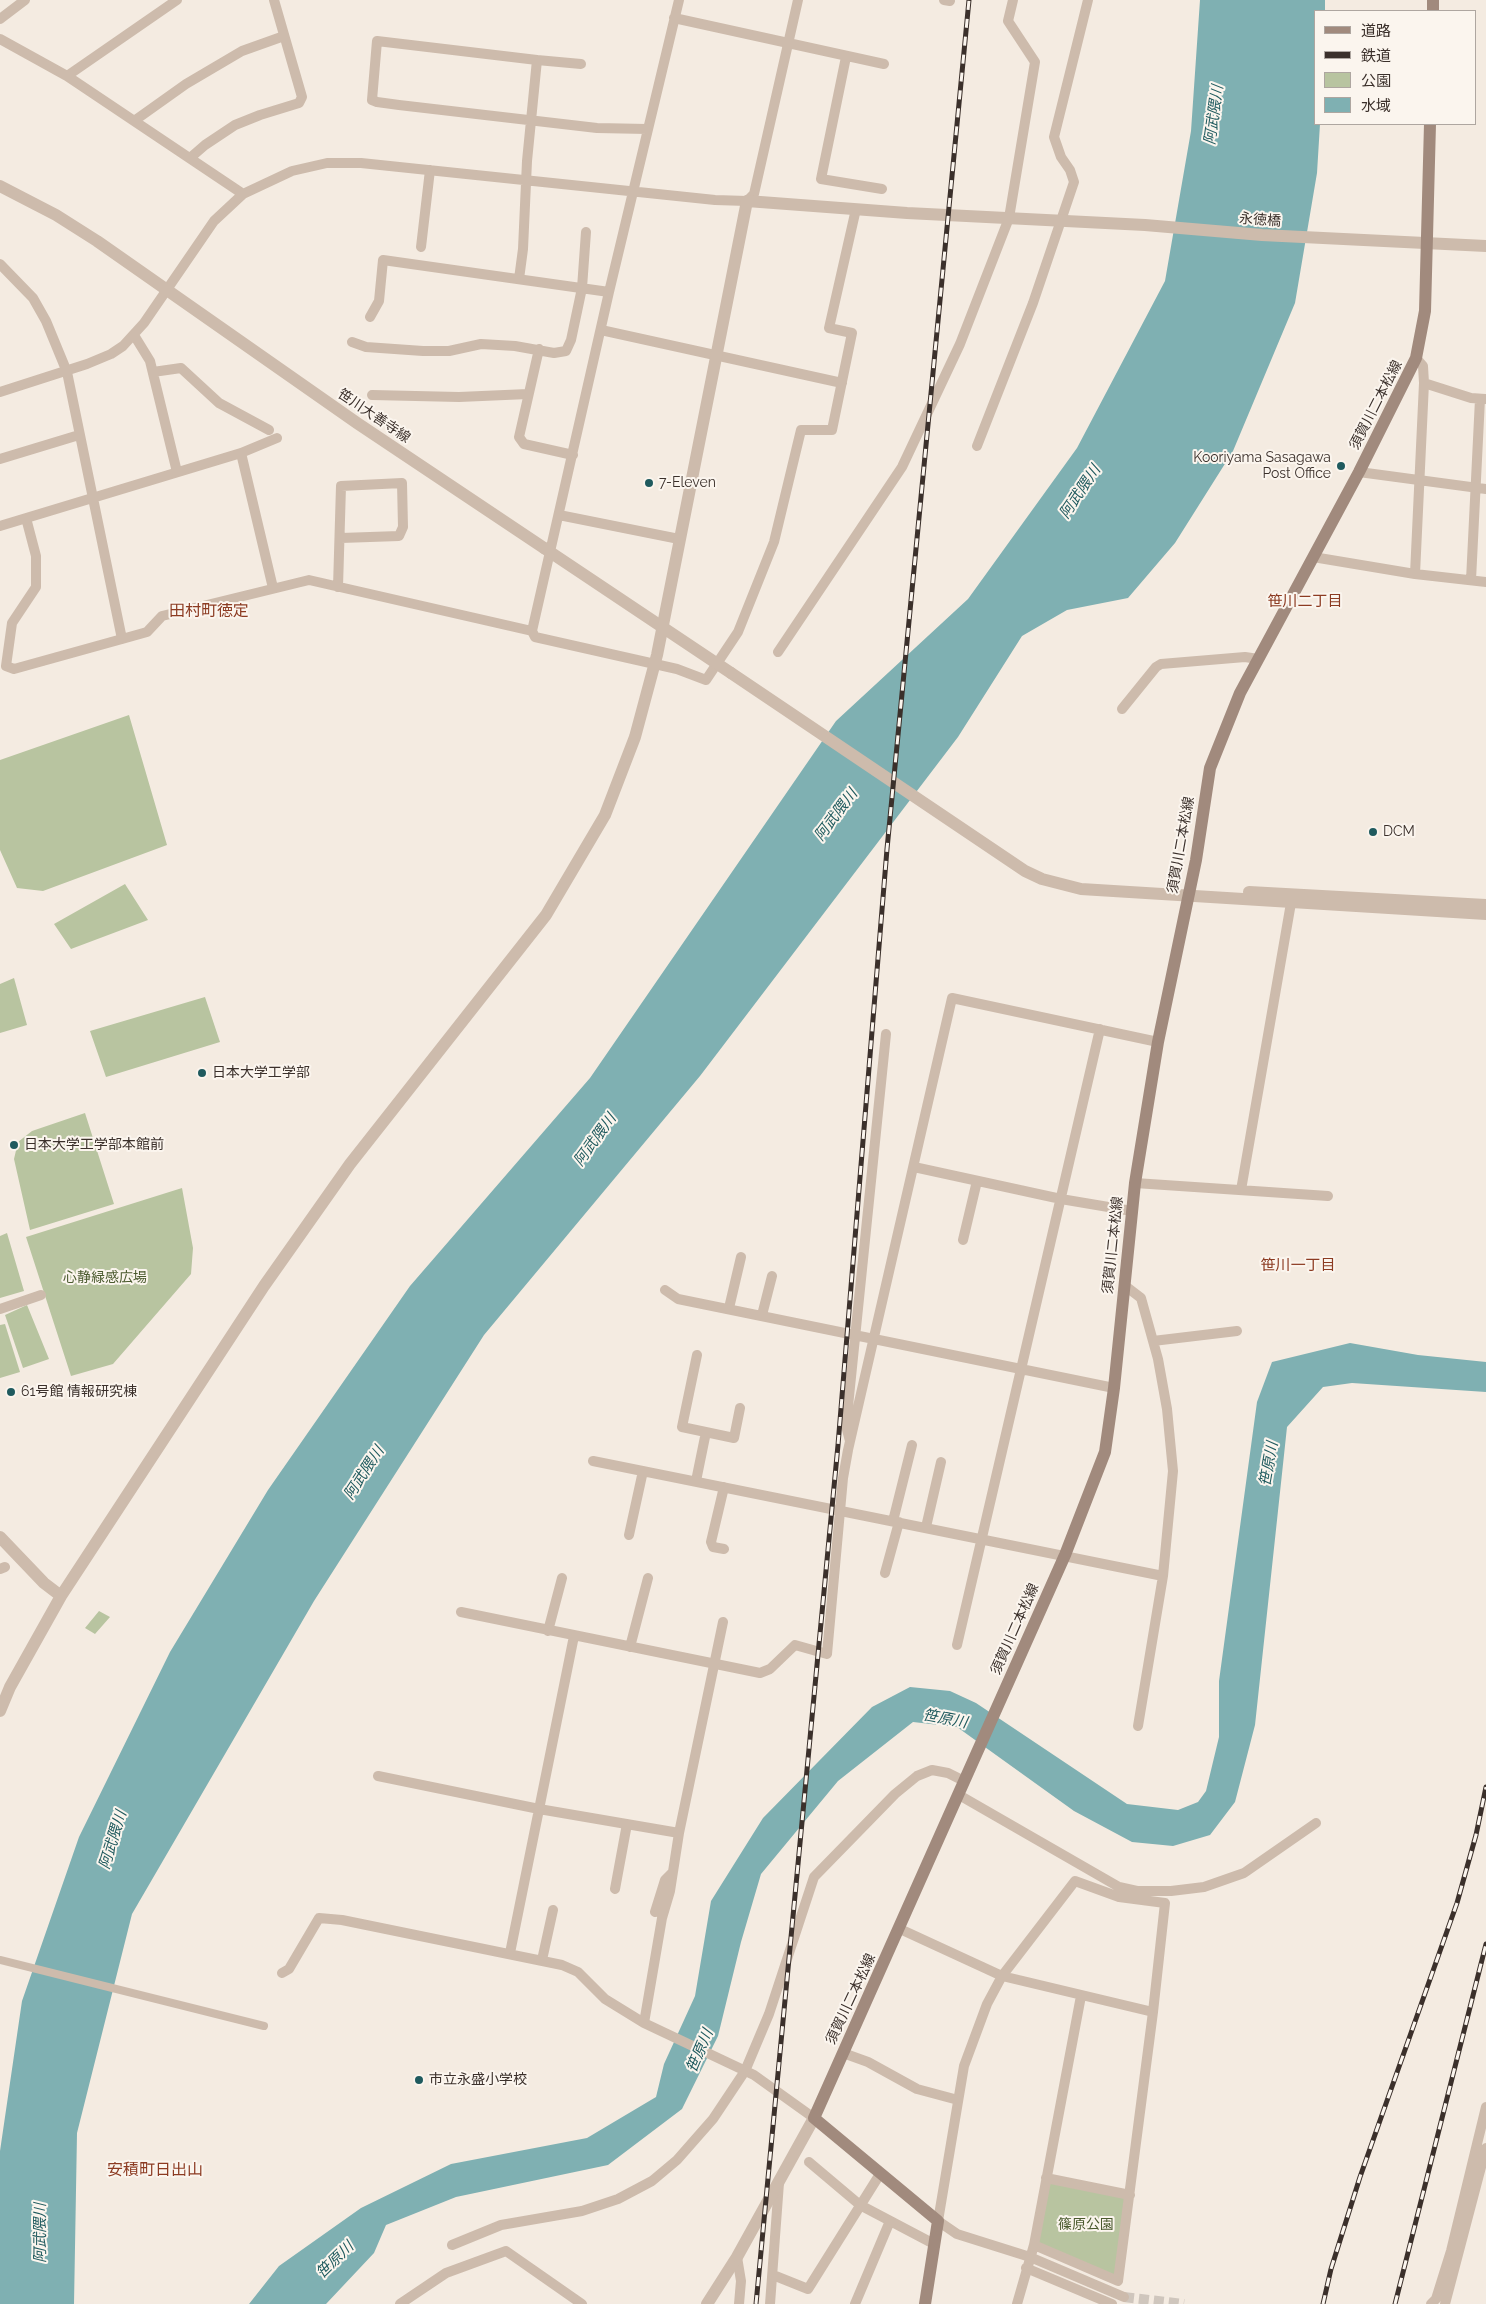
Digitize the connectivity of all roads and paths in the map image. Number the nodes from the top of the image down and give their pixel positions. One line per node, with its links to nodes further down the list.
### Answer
1 (24, 0): 9 (street)
2 (177, 0): 17 (street)
3 (274, 0): 10 (street)
4 (678, 0): 8 (street)
5 (798, 0): 12 (street)
6 (1013, 0): 31 (street)
7 (1088, 0): 32 (street)
8 (674, 18): 12 (street); 21 (street)
9 (0, 19)
10 (284, 36): 18 (street); 22 (street)
11 (0, 39): 17 (street)
12 (789, 45): 13 (street); 29 (street)
13 (846, 57): 16 (street); 26 (street)
14 (537, 60): 15 (street); 19 (street); 19 (street)
15 (581, 64)
16 (884, 64)
17 (67, 76): 18 (street)
18 (134, 121): 22 (street)
19 (532, 121): 21 (street); 24 (street)
20 (1430, 125): 34 (main road, 須賀川二本松線)
21 (647, 129): 27 (street)
22 (190, 158): 28 (street)
23 (430, 170): 24 (street); 28 (street); 36 (street)
24 (527, 180): 27 (street); 38 (street)
25 (0, 186): 40 (street, 笹川大善寺線)
26 (882, 189)
27 (632, 191): 29 (street); 41 (street)
28 (243, 194): 40 (street)
29 (747, 201): 30 (street, 永徳橋); 47 (street)
30 (856, 209): 31 (street, 永徳橋); 52 (street)
31 (1009, 218): 32 (street, 永徳橋); 82 (street)
32 (1062, 220): 34 (street, 永徳橋); 60 (street)
33 (586, 232): 39 (street)
34 (1426, 245): 35 (street, 永徳橋); 48 (main road, 須賀川二本松線)
35 (1486, 246)
36 (420, 247)
37 (0, 264): 49 (street)
38 (519, 279): 39 (street); 42 (street)
39 (582, 288): 41 (street); 46 (street)
40 (165, 290): 44 (street); 86 (street, 笹川大善寺線, bridge)
41 (608, 292): 43 (street)
42 (370, 317)
43 (602, 330): 47 (street); 62 (street)
44 (134, 335): 49 (street); 50 (street)
45 (352, 342): 46 (street)
46 (539, 348): 54 (street)
47 (715, 356): 52 (street); 73 (street)
48 (1416, 358): 51 (street); 65 (main road, 須賀川二本松線)
49 (67, 372): 53 (street); 58 (street)
50 (153, 372): 57 (street); 64 (street)
51 (1424, 383): 56 (street); 66 (street)
52 (842, 384): 84 (street)
53 (0, 392)
54 (528, 394): 55 (street); 62 (street)
55 (372, 395)
56 (1483, 399): 67 (street)
57 (269, 430)
58 (79, 435): 63 (street); 68 (street)
59 (277, 438): 61 (street)
60 (977, 446)
61 (241, 453): 64 (street); 79 (street)
62 (573, 455): 69 (street)
63 (0, 459)
64 (177, 472): 68 (street)
65 (1359, 472): 66 (street); 74 (main road, 須賀川二本松線)
66 (1419, 480): 67 (street); 75 (street)
67 (1481, 489): 76 (street)
68 (91, 497): 70 (street); 81 (street)
69 (559, 515): 73 (street); 80 (street)
70 (26, 518): 71 (street); 81 (street)
71 (0, 526)
72 (341, 538): 72 (street); 78 (street)
73 (679, 539): 84 (street)
74 (1313, 557): 75 (street); 83 (main road, 須賀川二本松線)
75 (1415, 574): 76 (street)
76 (1471, 580): 77 (street)
77 (1486, 582)
78 (338, 587): 79 (street); 80 (street)
79 (273, 588): 81 (street)
80 (532, 631): 84 (street)
81 (122, 639)
82 (778, 652)
83 (1258, 659): 85 (street); 86 (main road, 須賀川二本松線)
84 (655, 664): 138 (street)
85 (1122, 709)
86 (1188, 894): 87 (street); 89 (street); 93 (main road, 須賀川二本松線)
87 (1292, 903): 89 (street); 97 (street)
88 (1486, 905): 89 (street)
89 (1440, 907): 90 (street)
90 (1486, 914)
91 (1100, 1030): 93 (street); 94 (street); 99 (street)
92 (886, 1034): 111 (street)
93 (1158, 1042): 96 (main road, 須賀川二本松線)
94 (914, 1168): 95 (street); 112 (street)
95 (977, 1181): 99 (street); 101 (street)
96 (1135, 1183): 97 (street); 100 (main road, 須賀川二本松線)
97 (1241, 1190): 98 (street)
98 (1328, 1196)
99 (1061, 1200): 100 (street); 115 (street)
100 (1132, 1211): 104 (main road, 須賀川二本松線)
101 (963, 1240)
102 (741, 1257): 107 (street)
103 (772, 1276): 109 (street)
104 (1124, 1285): 113 (street); 116 (main road, 須賀川二本松線)
105 (665, 1290): 107 (street)
106 (41, 1295): 108 (street)
107 (729, 1308): 109 (street)
108 (0, 1309)
109 (762, 1315): 111 (street)
110 (1237, 1331): 113 (street)
111 (856, 1335): 112 (street); 119 (street)
112 (874, 1339): 115 (street); 119 (street)
113 (1153, 1340): 135 (street)
114 (697, 1355): 118 (street)
115 (1022, 1368): 116 (street); 131 (street)
116 (1114, 1388): 133 (main road, 須賀川二本松線)
117 (740, 1408): 118 (street)
118 (706, 1432): 124 (street)
119 (850, 1442): 126 (street)
120 (912, 1445): 127 (street)
121 (593, 1461): 123 (street)
122 (941, 1462): 128 (street)
123 (644, 1471): 124 (street); 129 (street)
124 (696, 1481): 125 (street)
125 (724, 1487): 126 (street); 132 (street)
126 (840, 1510): 127 (street); 145 (street)
127 (896, 1521): 128 (street); 134 (street)
128 (926, 1527): 131 (street)
129 (629, 1535)
130 (0, 1537): 138 (street)
131 (982, 1538): 133 (street); 143 (street)
132 (724, 1550)
133 (1065, 1555): 135 (street); 149 (main road, 須賀川二本松線)
134 (885, 1573)
135 (1163, 1576): 147 (street)
136 (562, 1578): 141 (street)
137 (648, 1578): 144 (street)
138 (61, 1596): 146 (street)
139 (460, 1612): 141 (street)
140 (723, 1622): 145 (street)
141 (548, 1631): 142 (street)
142 (574, 1636): 144 (street); 151 (street)
143 (957, 1645)
144 (630, 1648): 145 (street)
145 (714, 1664): 154 (street)
146 (0, 1711)
147 (1138, 1726)
148 (378, 1776): 151 (street)
149 (965, 1778): 150 (main road, 須賀川二本松線); 170 (street)
150 (959, 1795): 152 (street); 159 (main road, 須賀川二本松線)
151 (539, 1809): 153 (street); 160 (street)
152 (1316, 1823)
153 (627, 1824): 154 (street); 156 (street)
154 (679, 1833): 155 (street)
155 (674, 1872): 158 (street); 167 (street)
156 (615, 1889)
157 (553, 1910): 162 (street)
158 (655, 1912)
159 (900, 1929): 164 (street); 169 (main road, 須賀川二本松線)
160 (510, 1953): 162 (street); 163 (street)
161 (0, 1960): 168 (street)
162 (542, 1960): 167 (street)
163 (282, 1973)
164 (1002, 1976): 165 (street); 166 (street); 171 (street)
165 (1082, 1996): 166 (street); 177 (street)
166 (1153, 2012): 179 (street)
167 (647, 2025): 170 (street)
168 (264, 2026)
169 (843, 2053): 171 (street); 173 (main road, 須賀川二本松線)
170 (742, 2070): 173 (street); 184 (street)
171 (958, 2100): 182 (street)
172 (1486, 2107): 200 (street)
173 (814, 2118): 176 (main road); 178 (street)
174 (1486, 2148): 201 (street)
175 (809, 2162): 180 (street)
176 (880, 2174): 180 (street); 182 (main road)
177 (1046, 2178): 179 (street); 185 (street)
178 (779, 2182): 186 (street); 189 (street)
179 (1130, 2195): 185 (street)
180 (860, 2205): 181 (street); 189 (street)
181 (890, 2221): 183 (street); 196 (street)
182 (938, 2221): 183 (main road); 187 (street)
183 (934, 2244): 197 (main road)
184 (452, 2245)
185 (1034, 2245): 187 (street)
186 (737, 2257): 193 (street); 194 (street)
187 (1030, 2257): 188 (street); 190 (street)
188 (1026, 2268): 198 (street); 199 (street)
189 (772, 2275): 195 (street)
190 (1124, 2297)
191 (400, 2304): 192 (street)
192 (581, 2304)
193 (707, 2304)
194 (739, 2304)
195 (770, 2304)
196 (855, 2304)
197 (925, 2304)
198 (1017, 2304)
199 (1112, 2304)
200 (1431, 2304)
201 (1445, 2304)

